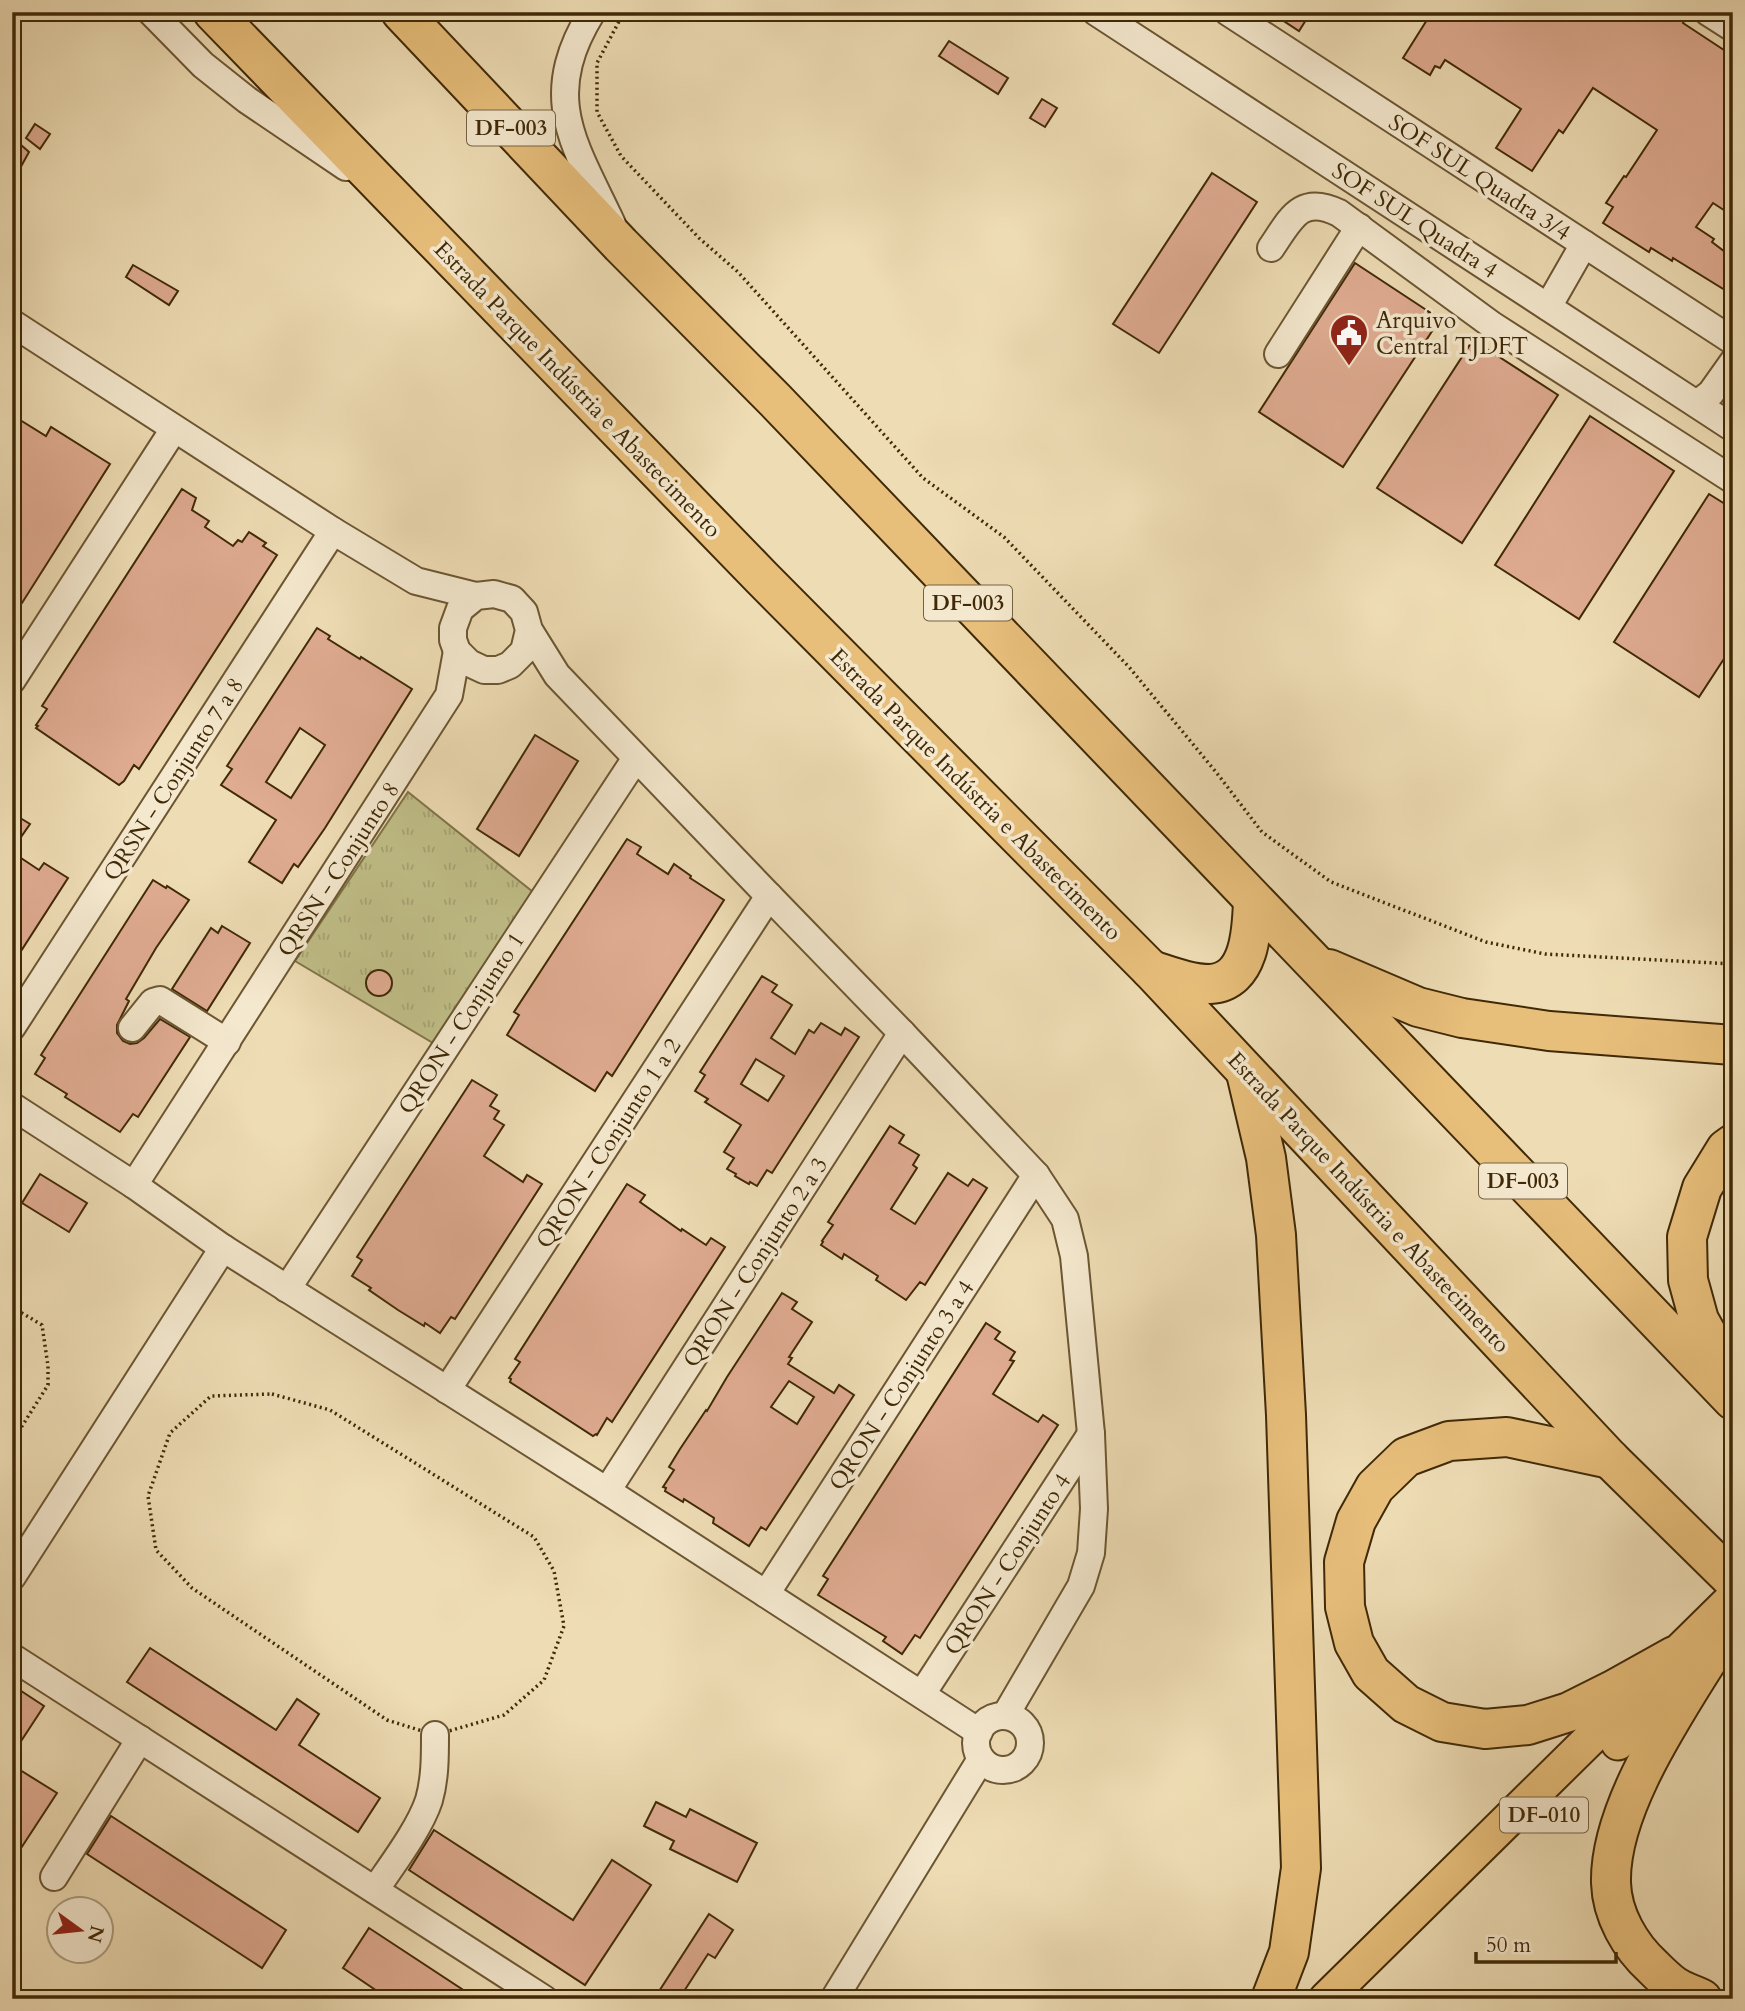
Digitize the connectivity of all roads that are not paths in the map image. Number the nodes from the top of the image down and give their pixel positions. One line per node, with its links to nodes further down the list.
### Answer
1 (151, 12): 9 (street)
2 (213, 12): 9 (highway, Estrada Parque Indústria e Abastecimento)
3 (401, 12): 12 (highway, DF-003)
4 (592, 12): 12 (street)
5 (1096, 12): 14 (street, SOF SUL Quadra 4)
6 (1228, 12): 11 (street, SOF SUL Quadra 3/4)
7 (1708, 12): 8 (street)
8 (1733, 28)
9 (397, 201): 36 (highway, Estrada Parque Indústria e Abastecimento)
10 (1359, 227): 13 (street); 17 (street); 22 (street)
11 (1584, 244): 14 (street); 16 (street, SOF SUL Quadra 3/4)
12 (621, 245): 34 (highway, DF-003)
13 (1271, 248)
14 (1548, 307): 19 (street, SOF SUL Quadra 4)
15 (15, 330): 21 (street)
16 (1733, 341)
17 (1278, 354)
18 (1733, 362): 19 (street)
19 (1697, 404): 20 (street, SOF SUL Quadra 4)
20 (1733, 428)
21 (174, 429): 23 (street); 30 (street)
22 (1733, 480)
23 (333, 531): 24 (street); 37 (street, QRSN - Conjunto 7 a 8)
24 (416, 581): 25 (street); 27 (street)
25 (476, 597): 26 (street); 27 (street)
26 (529, 630): 28 (street); 29 (street)
27 (455, 639): 28 (street); 31 (street, QRSN - Conjunto 8)
28 (497, 668): 29 (street); 31 (street, QRSN - Conjunto 8)
29 (557, 675): 32 (street)
30 (12, 680)
31 (449, 695): 40 (street, QRSN - Conjunto 8)
32 (636, 758): 33 (street); 48 (street, QRON - Conjunto 1)
33 (769, 896): 39 (street); 50 (street, QRON - Conjunto 1 a 2)
34 (1253, 901): 35 (highway, DF-003); 36 (highway)
35 (1313, 962): 41 (highway); 51 (highway, DF-003)
36 (1151, 970): 42 (highway, Estrada Parque Indústria e Abastecimento)
37 (12, 1027)
38 (132, 1028): 40 (street)
39 (902, 1033): 45 (street); 54 (street, QRON - Conjunto 2 a 3)
40 (227, 1042): 46 (street, QRSN - Conjunto 8)
41 (1733, 1045)
42 (1246, 1071): 53 (highway, Estrada Parque Indústria e Abastecimento); 71 (highway)
43 (12, 1106): 46 (street)
44 (1733, 1144): 49 (highway)
45 (1035, 1175): 52 (street); 57 (street, QRON - Conjunto 3 a 4)
46 (134, 1185): 47 (street)
47 (223, 1248): 48 (street); 55 (street)
48 (287, 1289): 50 (street)
49 (1733, 1381)
50 (447, 1390): 54 (street)
51 (1733, 1400)
52 (1091, 1434): 61 (street, QRON - Conjunto 4); 62 (street)
53 (1610, 1459): 56 (highway, Estrada Parque Indústria e Abastecimento); 59 (highway)
54 (607, 1491): 57 (street)
55 (12, 1577)
56 (1728, 1581): 59 (main road, DF-010)
57 (766, 1594): 61 (street)
58 (1723, 1641): 73 (main road, DF-010); 74 (highway)
59 (1674, 1656): 72 (main road, DF-010)
60 (12, 1657): 65 (street)
61 (922, 1694): 63 (street)
62 (1015, 1722): 63 (street); 66 (street)
63 (979, 1732): 66 (street)
64 (435, 1735): 68 (street)
65 (140, 1739): 67 (street); 68 (street)
66 (981, 1759): 70 (street)
67 (54, 1877)
68 (375, 1891): 69 (street)
69 (544, 1999)
70 (834, 1999)
71 (1271, 1999)
72 (1326, 1999)
73 (1355, 1999)
74 (1702, 1999)

